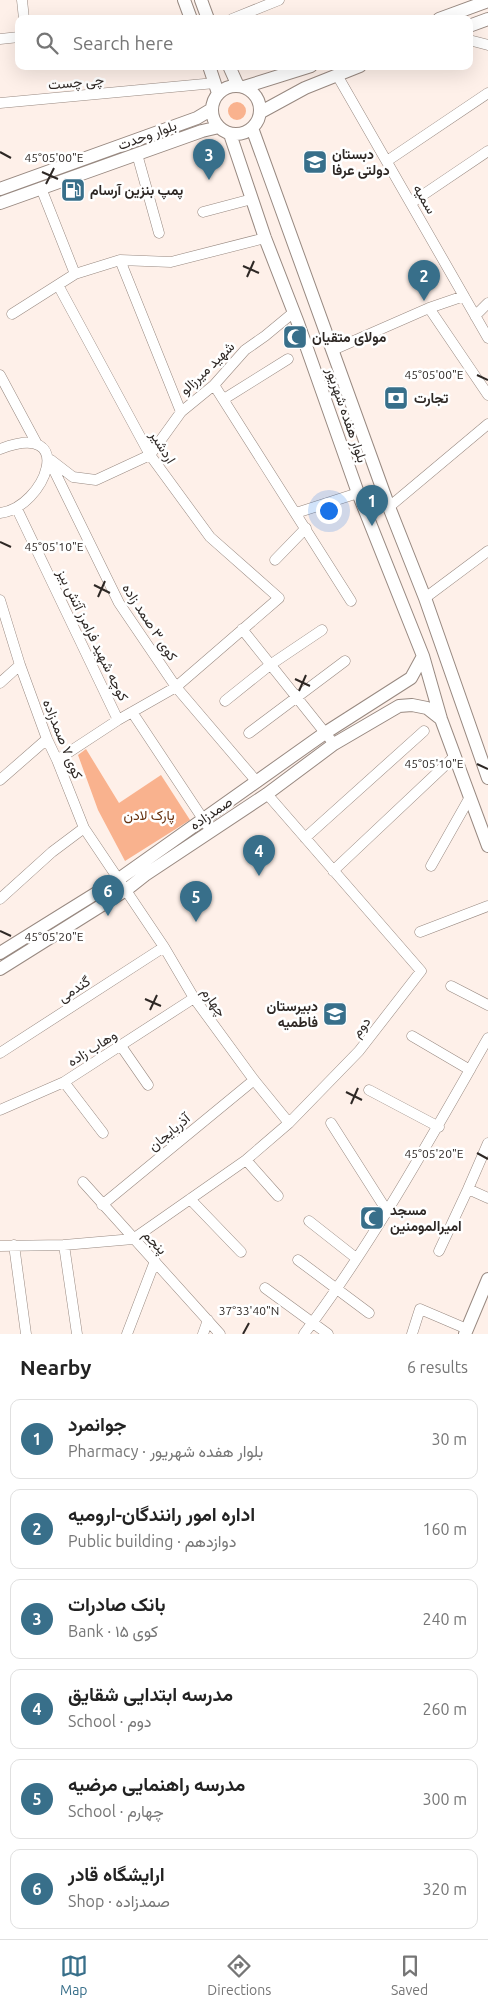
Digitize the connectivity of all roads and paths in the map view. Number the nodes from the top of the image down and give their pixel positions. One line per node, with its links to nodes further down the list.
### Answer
1 (22, 0): 6 (street)
2 (184, 0): 7 (main road)
3 (201, 0): 8 (main road)
4 (279, 0): 9 (street)
5 (488, 1): 10 (main road)
6 (24, 15)
7 (190, 15)
8 (207, 15)
9 (242, 15)
10 (450, 15)
11 (488, 19): 12 (main road)
12 (473, 25)
13 (15, 37): 14 (street)
14 (0, 39)
15 (473, 41): 16 (street)
16 (488, 45)
17 (210, 70): 24 (main road)
18 (231, 70): 23 (main road)
19 (302, 70): 21 (main road)
20 (350, 70): 22 (main road)
21 (297, 72): 23 (main road); 25 (main road)
22 (337, 75): 25 (main road); 34 (street, سمیه)
23 (241, 86): 24 (main road); 29 (main road)
24 (217, 88): 27 (street, چی چست); 28 (main road)
25 (305, 88): 29 (main road)
26 (487, 97): 34 (street)
27 (0, 103)
28 (212, 109): 31 (main road); 35 (main road, بلوار وحدت)
29 (261, 112): 30 (main road)
30 (252, 128): 31 (main road); 51 (main road, بلوار هفده شهریور)
31 (225, 130): 33 (main road, بلوار وحدت); 38 (main road, بلوار هفده شهریور)
32 (488, 151): 40 (street)
33 (137, 154): 36 (main road, بلوار وحدت); 42 (street)
34 (387, 161): 40 (street, سمیه)
35 (37, 175): 36 (main road); 37 (main road, بلوار وحدت)
36 (41, 188): 39 (main road, بلوار وحدت); 45 (street)
37 (0, 189)
38 (252, 199): 41 (street); 43 (main road, بلوار هفده شهریور)
39 (0, 203)
40 (412, 203): 47 (street, سمیه)
41 (203, 212)
42 (159, 233)
43 (265, 238): 44 (street); 53 (main road, بلوار هفده شهریور)
44 (120, 260): 45 (street); 61 (street)
45 (75, 274): 46 (street)
46 (58, 285): 50 (street); 65 (street, اردشیر)
47 (464, 296): 49 (street); 52 (street, سمیه)
48 (488, 303): 52 (street)
49 (430, 308): 55 (street); 59 (street)
50 (12, 314)
51 (320, 315): 53 (main road); 55 (main road, بلوار هفده شهریور)
52 (475, 316): 54 (street, سمیه)
53 (296, 318): 58 (street, شهید میرزالو); 67 (main road, بلوار هفده شهریور)
54 (488, 338)
55 (333, 350): 68 (main road, بلوار هفده شهریور)
56 (288, 359): 60 (street)
57 (0, 376): 63 (street)
58 (214, 385): 60 (street); 61 (street, شهید میرزالو)
59 (488, 396)
60 (224, 399): 70 (street)
61 (181, 412): 65 (street, شهید میرزالو)
62 (488, 424): 68 (street)
63 (37, 444): 64 (street); 66 (street)
64 (0, 449)
65 (150, 455): 66 (street); 78 (street, اردشیر)
66 (48, 458): 69 (street); 85 (street, کوی ۳ صمد زاده)
67 (358, 494): 70 (street); 80 (main road, بلوار هفده شهریور)
68 (389, 507): 75 (main road, بلوار هفده شهریور)
69 (17, 509): 71 (street); 90 (street, کوچه شهید فرامرز آتش بیز)
70 (296, 513): 72 (street)
71 (0, 514)
72 (306, 528): 74 (street); 77 (street)
73 (488, 551): 75 (street)
74 (275, 560)
75 (424, 598): 98 (main road, بلوار هفده شهریور)
76 (0, 600): 83 (street, کوی ۷ صمدزاده)
77 (351, 601)
78 (242, 629): 82 (street); 85 (street)
79 (322, 630): 82 (street)
80 (423, 656): 89 (main road, بلوار هفده شهریور); 93 (main road, صمدزاده)
81 (345, 661): 86 (street)
82 (270, 665): 86 (street); 87 (street)
83 (20, 666): 84 (street); 94 (street, کوی ۷ صمدزاده)
84 (0, 683)
85 (176, 687): 88 (street); 100 (street, کوی ۳ صمد زاده)
86 (296, 697): 92 (street); 93 (street)
87 (225, 700)
88 (132, 712): 90 (street); 103 (street)
89 (441, 719): 95 (main road, صمدزاده); 96 (main road, بلوار هفده شهریور)
90 (118, 720): 97 (street)
91 (424, 731): 106 (street)
92 (249, 733)
93 (325, 733): 95 (street); 100 (main road, صمدزاده)
94 (47, 739): 97 (street, کوی ۷ صمدزاده); 99 (street)
95 (334, 744): 101 (main road, صمدزاده)
96 (455, 756): 102 (main road, بلوار هفده شهریور); 109 (street)
97 (57, 760): 104 (street, کوی ۷ صمدزاده)
98 (488, 778)
99 (0, 780)
100 (257, 782): 101 (main road); 103 (main road, صمدزاده)
101 (267, 794): 105 (main road, صمدزاده); 106 (street, دوم)
102 (470, 798): 107 (main road, بلوار هفده شهریور); 108 (street)
103 (202, 820): 105 (street); 110 (main road, صمدزاده)
104 (84, 828): 110 (street, کوی ۷ صمدزاده); 112 (street)
105 (211, 831): 111 (main road, صمدزاده)
106 (305, 838): 109 (street, دوم)
107 (488, 846)
108 (431, 866)
109 (333, 870): 132 (street, دوم)
110 (119, 879): 111 (street, کوی ۷ صمدزاده); 116 (main road, صمدزاده)
111 (126, 890): 115 (street, چهارم); 117 (main road, صمدزاده)
112 (0, 899)
113 (488, 906): 114 (street)
114 (420, 932)
115 (164, 948): 119 (street, چهارم); 124 (street, گندمی)
116 (0, 953)
117 (0, 969)
118 (451, 986): 120 (street)
119 (194, 998): 123 (street, وهاب زاده); 126 (street, چهارم)
120 (488, 1005)
121 (412, 1036): 125 (street)
122 (488, 1038): 125 (street)
123 (121, 1046): 127 (street, وهاب زاده); 128 (street)
124 (0, 1053)
125 (470, 1070): 133 (street)
126 (254, 1080): 132 (street, چهارم); 142 (street, آذربایجان)
127 (64, 1082): 130 (street, وهاب زاده); 134 (street)
128 (148, 1085)
129 (370, 1090): 133 (street)
130 (0, 1110)
131 (331, 1122): 143 (street)
132 (289, 1123): 136 (street, دوم)
133 (439, 1127): 143 (street)
134 (103, 1133)
135 (488, 1143): 138 (street)
136 (246, 1160): 139 (street); 141 (street, دوم)
137 (83, 1182): 142 (street, پنجم)
138 (468, 1190): 140 (street); 149 (street)
139 (278, 1196)
140 (488, 1198)
141 (190, 1199): 145 (street, دوم); 150 (street)
142 (102, 1205): 145 (street, پنجم)
143 (387, 1211): 151 (street)
144 (309, 1221): 151 (street)
145 (133, 1239): 147 (street); 153 (street, پنجم)
146 (14, 1244): 147 (street); 148 (street); 161 (street)
147 (64, 1244): 162 (street)
148 (0, 1246)
149 (439, 1251)
150 (241, 1252)
151 (356, 1258): 156 (street)
152 (298, 1260): 156 (street)
153 (155, 1261): 158 (street, پنجم); 163 (street)
154 (488, 1279): 160 (main road)
155 (265, 1288): 159 (street)
156 (336, 1288): 157 (street); 159 (street)
157 (369, 1313)
158 (208, 1320): 164 (street); 165 (street, پنجم)
159 (312, 1323): 166 (street); 167 (street)
160 (466, 1332): 168 (street)
161 (26, 1334)
162 (78, 1334)
163 (128, 1334)
164 (203, 1334)
165 (220, 1334)
166 (304, 1334)
167 (328, 1334)
168 (412, 1334)

